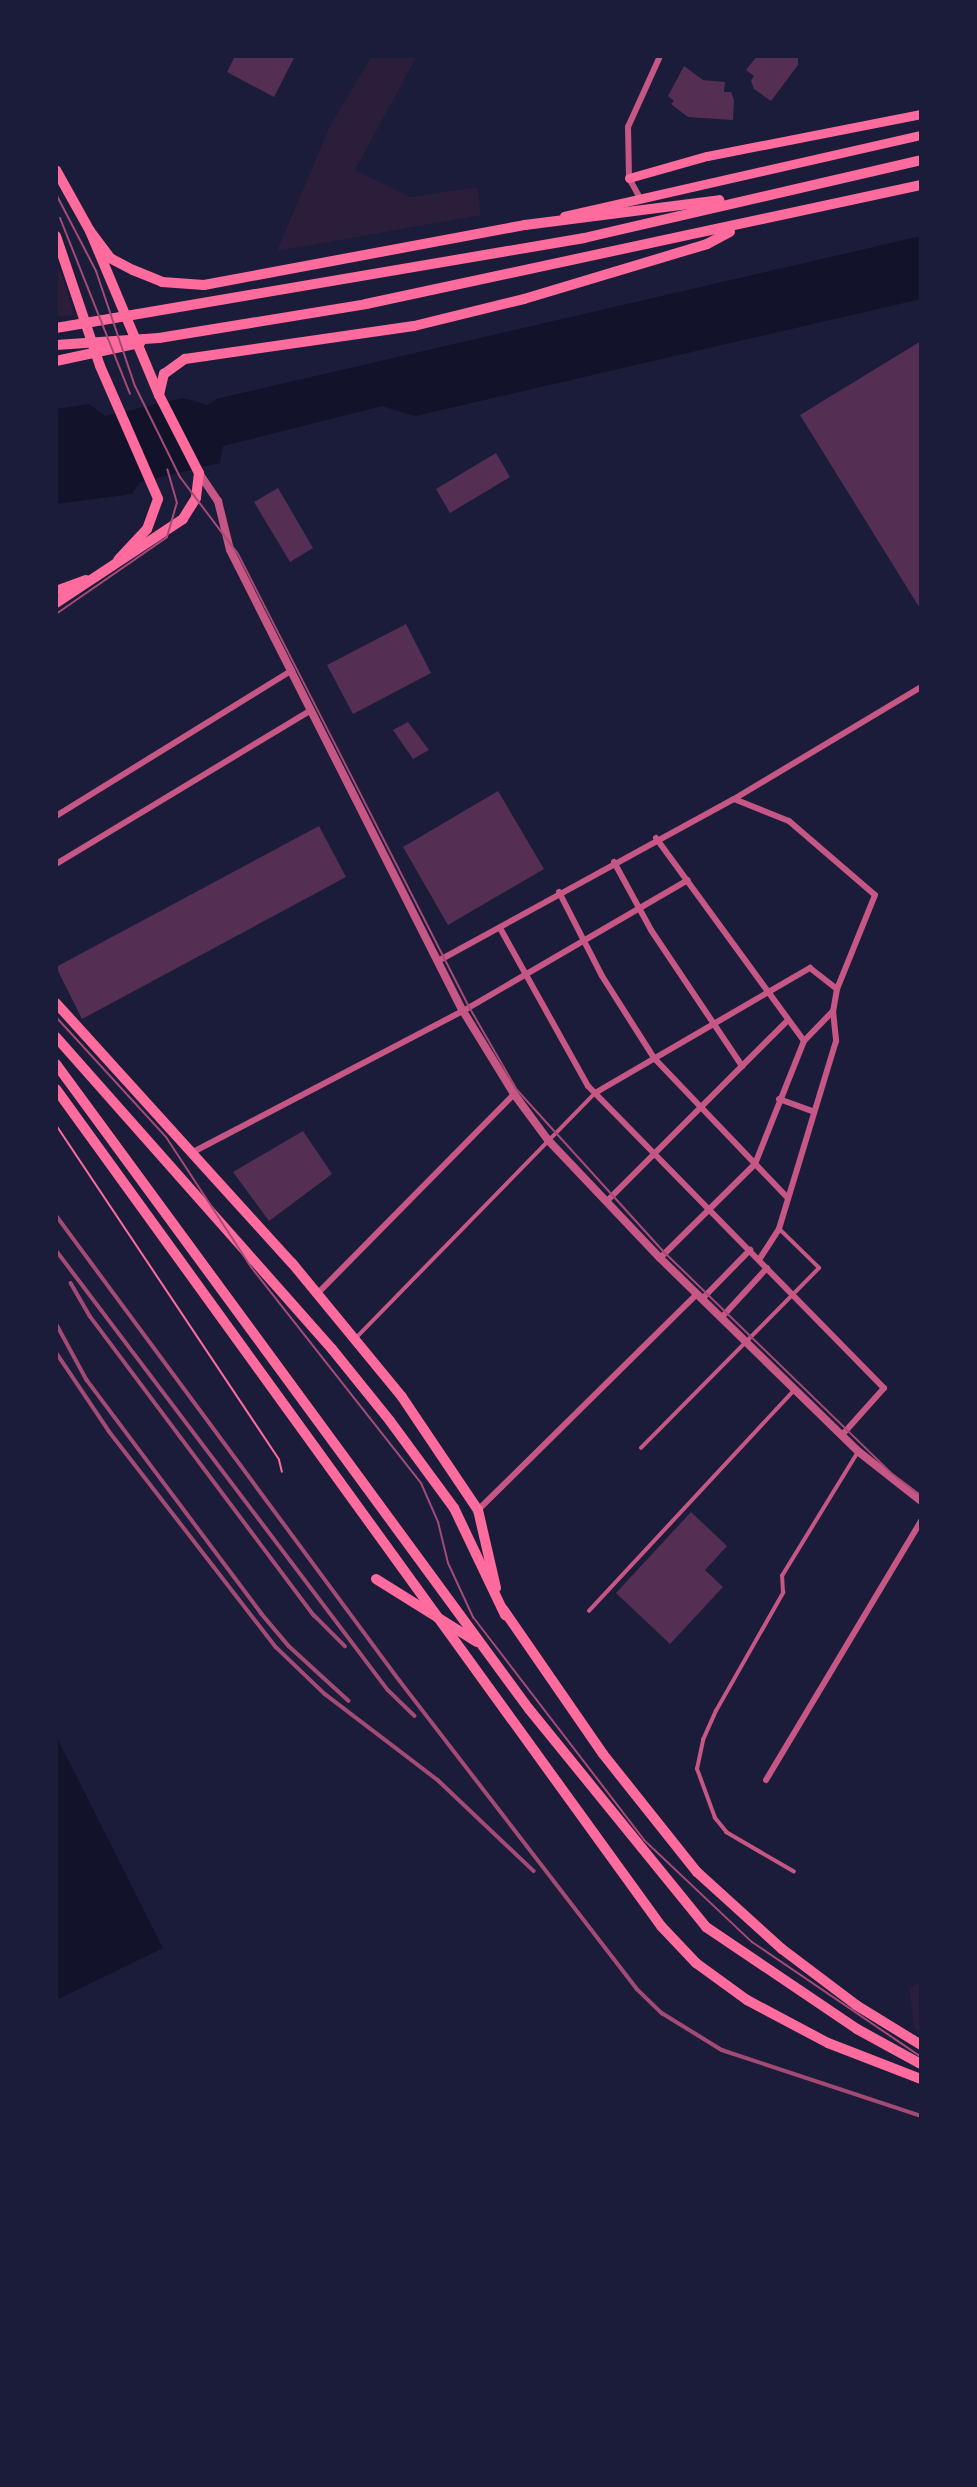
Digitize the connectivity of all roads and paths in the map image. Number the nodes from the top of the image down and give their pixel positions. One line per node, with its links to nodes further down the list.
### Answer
1 (660, 56): 6 (street)
2 (921, 114): 6 (main road)
3 (921, 135): 9 (main road)
4 (921, 160): 8 (highway)
5 (56, 170): 12 (main road)
6 (629, 178): 9 (street)
7 (921, 184): 11 (highway)
8 (775, 192): 10 (highway); 14 (highway)
9 (640, 198): 10 (main road)
10 (525, 225): 12 (highway)
11 (741, 225): 15 (highway); 18 (highway)
12 (90, 231): 18 (main road)
13 (56, 236): 20 (highway)
14 (56, 328)
15 (159, 338): 16 (highway); 17 (highway)
16 (56, 345)
17 (56, 361)
18 (159, 395): 19 (main road)
19 (199, 473): 20 (main road); 24 (street)
20 (118, 560): 21 (main road)
21 (86, 580): 22 (highway); 23 (main road)
22 (56, 591)
23 (56, 603)
24 (291, 671): 26 (street); 28 (street)
25 (921, 687): 27 (street)
26 (311, 710): 31 (street); 37 (street)
27 (734, 799): 29 (street); 39 (street)
28 (56, 816)
29 (656, 838): 30 (street); 32 (street)
30 (614, 862): 33 (street); 34 (street)
31 (56, 864)
32 (688, 880): 34 (street); 40 (street)
33 (559, 892): 35 (street); 36 (street)
34 (643, 909): 36 (street); 45 (street)
35 (500, 928): 37 (street); 38 (street)
36 (585, 942): 38 (street); 48 (street)
37 (438, 961): 42 (street)
38 (525, 975): 42 (street); 52 (street)
39 (837, 989): 40 (street); 43 (street)
40 (770, 994): 44 (street); 45 (street)
41 (56, 1003): 59 (main road)
42 (463, 1011): 53 (street); 59 (street)
43 (833, 1011): 47 (street); 56 (street)
44 (788, 1020): 47 (street); 50 (street)
45 (715, 1023): 48 (street); 50 (street)
46 (56, 1037): 86 (highway)
47 (804, 1041): 54 (street)
48 (654, 1058): 52 (street); 55 (street)
49 (56, 1065): 87 (main road)
50 (743, 1066): 55 (street)
51 (56, 1089): 92 (highway)
52 (595, 1093): 58 (lane); 60 (street)
53 (514, 1094): 58 (street); 70 (street)
54 (779, 1099): 56 (street); 61 (street)
55 (698, 1106): 60 (street); 61 (street)
56 (814, 1112): 62 (street)
57 (56, 1125): 80 (path)
58 (548, 1140): 63 (street); 74 (lane)
59 (193, 1152): 70 (main road)
60 (655, 1153): 63 (street); 64 (street)
61 (755, 1164): 62 (street); 64 (street)
62 (789, 1198): 65 (street)
63 (606, 1202): 67 (street)
64 (710, 1209): 66 (street); 67 (street)
65 (779, 1229): 68 (street); 71 (lane)
66 (750, 1250): 68 (street); 72 (street)
67 (660, 1258): 72 (street)
68 (759, 1260): 69 (street)
69 (767, 1268): 71 (street); 73 (street)
70 (317, 1294): 74 (main road)
71 (793, 1294): 75 (lane); 77 (street)
72 (699, 1297): 73 (street); 82 (street)
73 (721, 1318): 75 (street)
74 (356, 1338): 82 (main road)
75 (748, 1340): 76 (street); 78 (lane)
76 (795, 1389): 77 (street); 85 (lane)
77 (842, 1436): 79 (street)
78 (641, 1448)
79 (859, 1452): 81 (street); 89 (lane)
80 (282, 1472)
81 (921, 1501)
82 (478, 1510): 86 (main road)
83 (921, 1521): 88 (street)
84 (376, 1579): 87 (main road)
85 (589, 1611)
86 (505, 1615): 90 (main road)
87 (481, 1644): 91 (main road)
88 (766, 1780)
89 (794, 1872)
90 (921, 2045)
91 (921, 2064)
92 (921, 2079)

